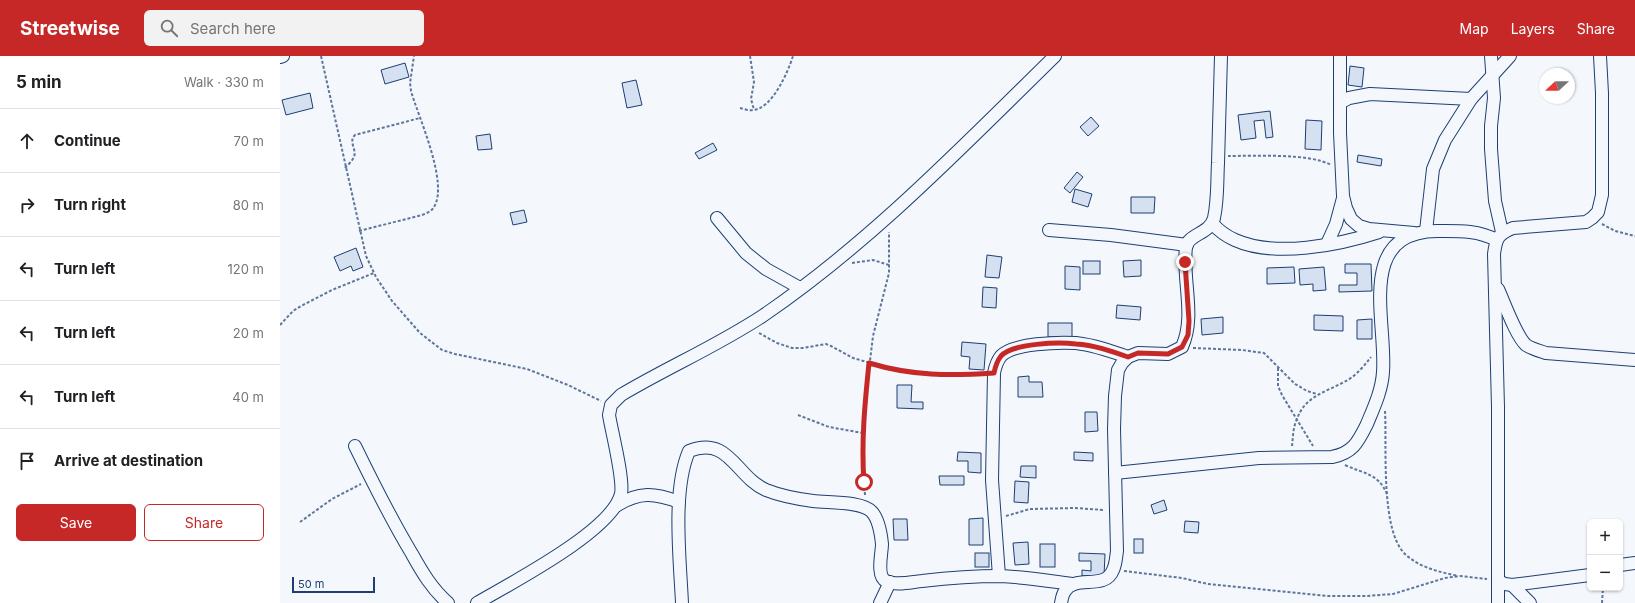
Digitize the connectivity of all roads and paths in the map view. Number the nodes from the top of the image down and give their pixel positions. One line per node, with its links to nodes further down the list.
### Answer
1 (320, 56): 18 (path)
2 (414, 56): 16 (path)
3 (750, 56): 15 (path)
4 (793, 56): 15 (path)
5 (1055, 56): 21 (street)
6 (1221, 56): 17 (street)
7 (1340, 56): 13 (street)
8 (1491, 56): 11 (street)
9 (1510, 56): 11 (street)
10 (1600, 56): 23 (street)
11 (1493, 73): 12 (street); 29 (street)
12 (1471, 99): 13 (street); 28 (street)
13 (1340, 103): 19 (street)
14 (740, 108): 15 (path)
15 (754, 110)
16 (420, 118): 18 (path); 26 (path)
17 (1218, 156): 19 (path); 24 (street)
18 (345, 168): 26 (path)
19 (1342, 178): 20 (street)
20 (1343, 196): 27 (street); 31 (street)
21 (888, 217): 34 (path); 37 (street)
22 (716, 218): 37 (street)
23 (1592, 218): 29 (street); 30 (path)
24 (1212, 224): 31 (street); 32 (street)
25 (1049, 230): 32 (street)
26 (359, 231): 35 (path)
27 (1380, 231): 28 (street); 31 (street)
28 (1420, 232): 29 (street); 40 (street)
29 (1499, 236): 36 (street)
30 (1635, 236)
31 (1327, 244)
32 (1187, 245): 41 (street)
33 (846, 265): 34 (path)
34 (889, 265): 44 (path)
35 (374, 273): 38 (path); 48 (path)
36 (1495, 284): 43 (street); 71 (street)
37 (800, 288): 39 (street)
38 (280, 325)
39 (746, 325): 44 (path); 48 (street)
40 (1382, 342): 47 (path); 55 (street)
41 (1182, 347): 42 (street); 45 (path)
42 (1128, 357): 46 (street); 56 (street)
43 (1635, 360)
44 (869, 363): 46 (path); 52 (path)
45 (1278, 368): 47 (path); 51 (path)
46 (994, 373): 63 (street)
47 (1317, 394): 51 (path)
48 (611, 405): 60 (street)
49 (1385, 407): 58 (path)
50 (798, 415): 52 (path)
51 (1296, 419): 54 (path); 55 (path)
52 (863, 433): 61 (path)
53 (355, 446): 57 (street)
54 (1291, 457): 55 (street); 56 (street)
55 (1327, 457): 58 (path)
56 (1115, 473): 62 (street)
57 (370, 477): 64 (path); 76 (street)
58 (1388, 495): 70 (path)
59 (679, 502): 60 (street); 61 (street); 78 (street)
60 (616, 506): 77 (street)
61 (866, 508): 72 (street)
62 (1115, 511): 63 (path); 67 (street)
63 (994, 519): 69 (street)
64 (300, 522)
65 (1635, 563): 66 (street)
66 (1623, 565)
67 (1113, 570): 70 (path); 73 (street)
68 (1587, 574): 74 (street)
69 (999, 576): 72 (street); 73 (street)
70 (1460, 576): 71 (path)
71 (1498, 581): 74 (street); 81 (street)
72 (890, 582): 79 (street)
73 (1072, 584): 80 (street)
74 (1512, 585): 82 (street)
75 (1602, 591): 83 (path)
76 (448, 603)
77 (477, 603)
78 (682, 603)
79 (880, 603)
80 (1061, 603)
81 (1498, 603)
82 (1530, 603)
83 (1602, 603)

